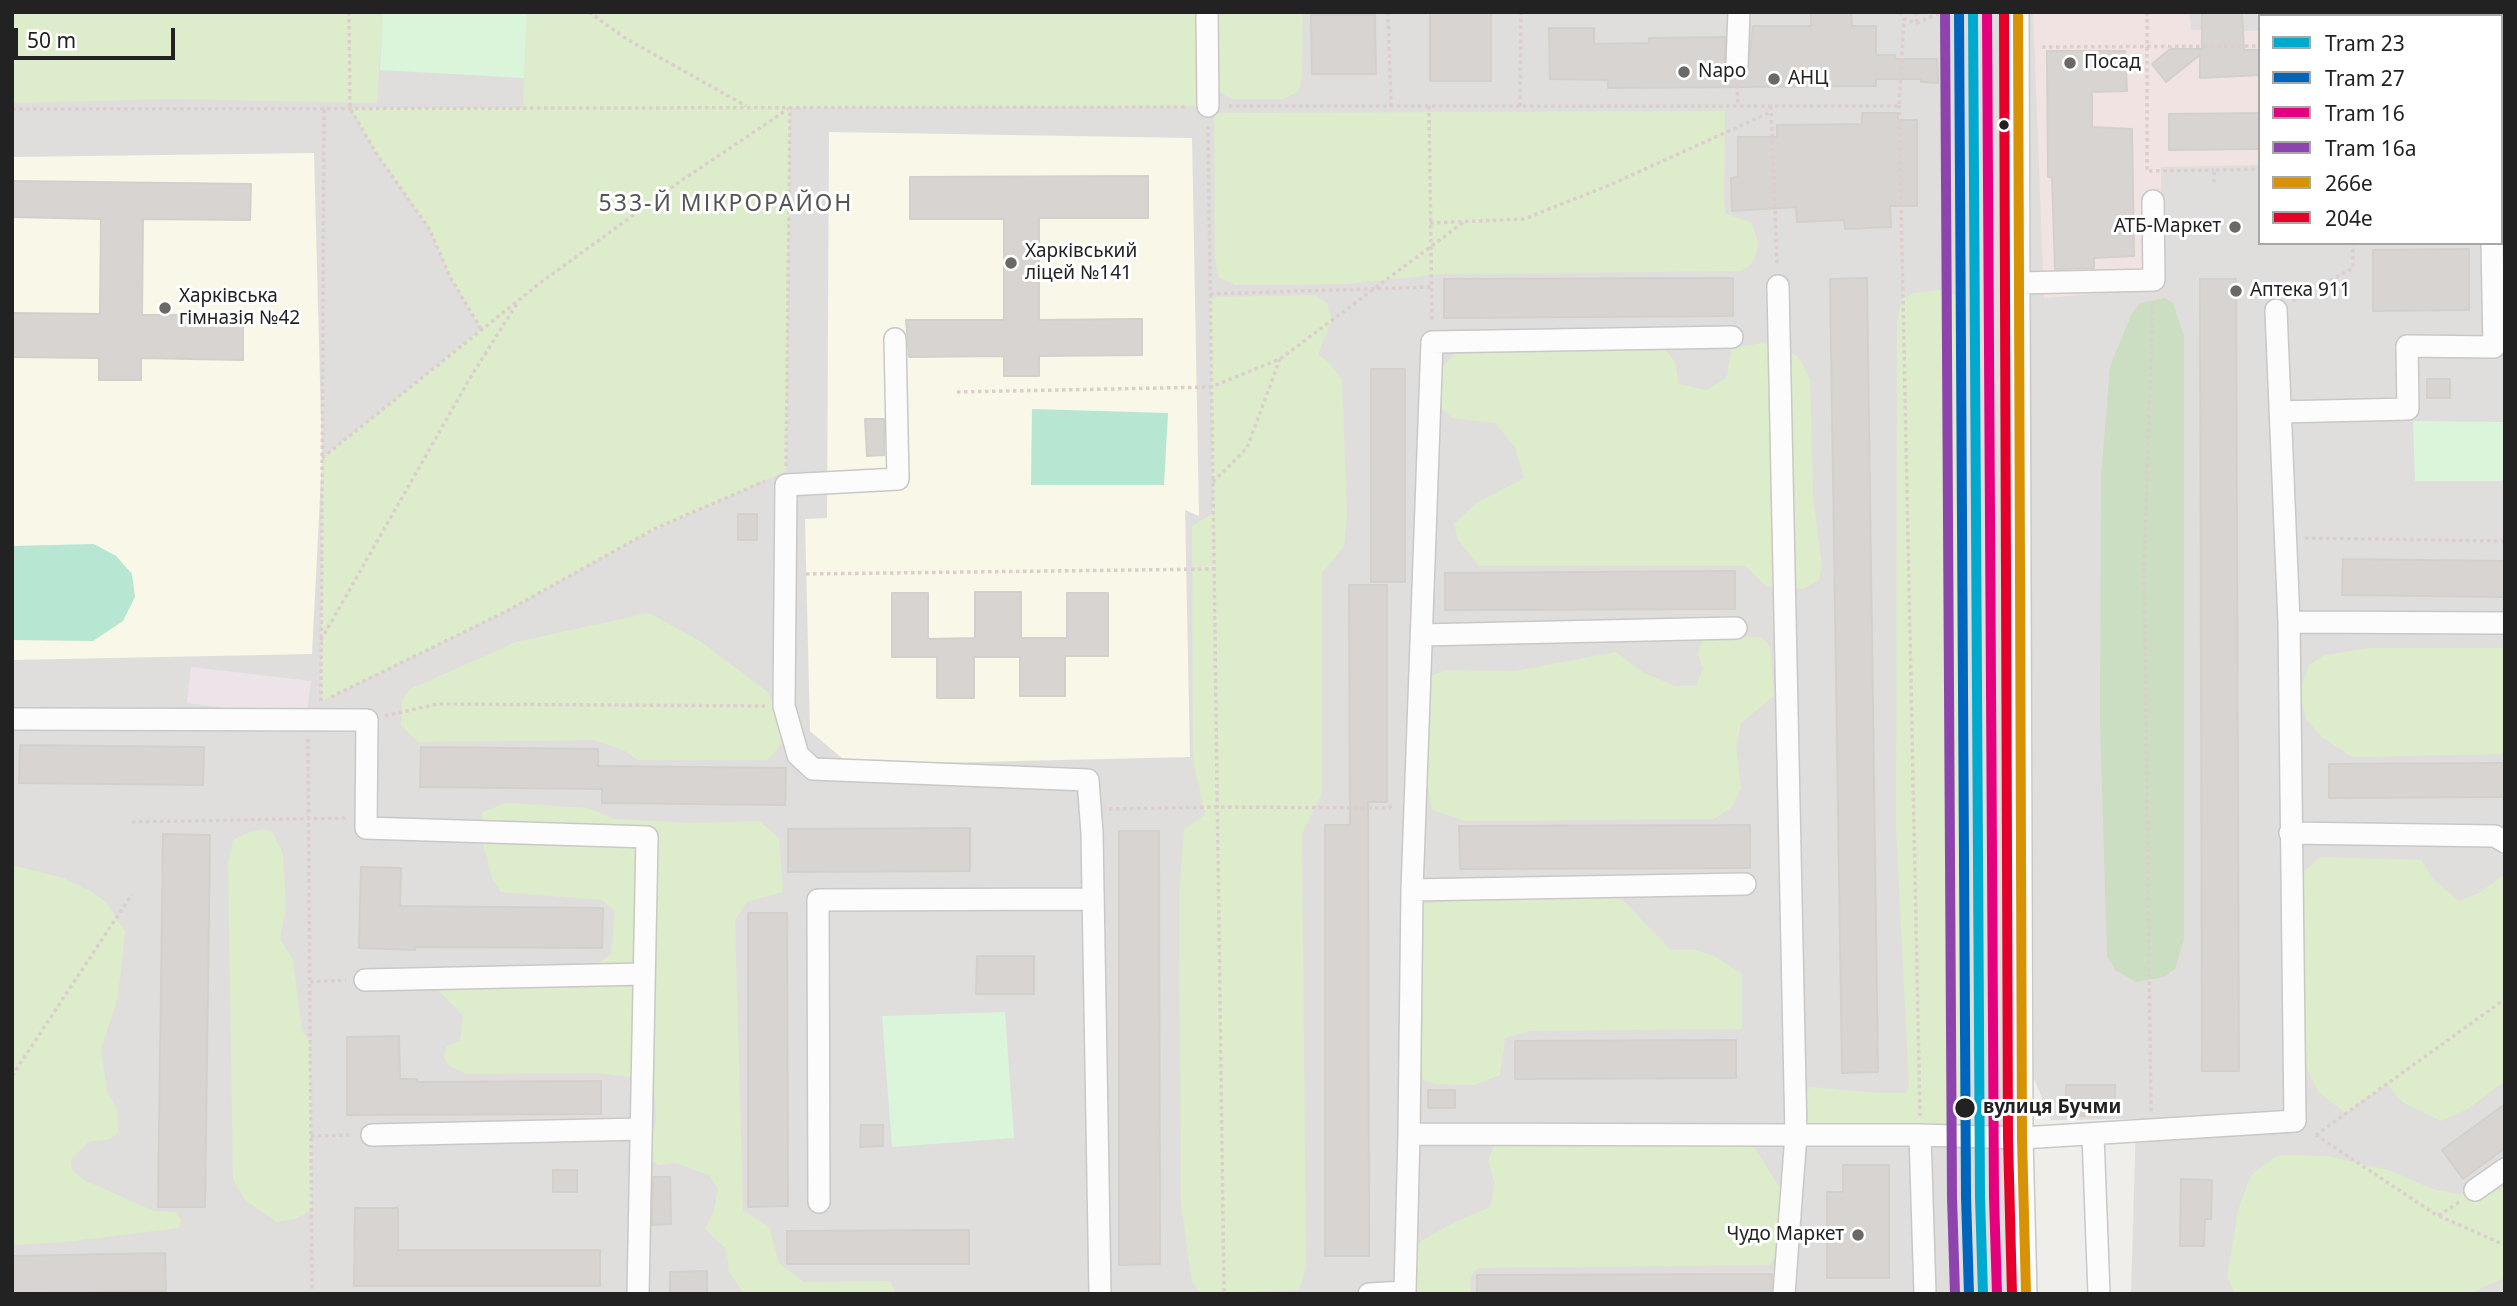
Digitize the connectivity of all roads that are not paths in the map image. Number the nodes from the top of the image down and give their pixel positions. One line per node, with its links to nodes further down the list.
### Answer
1 (1207, 12): 5 (street)
2 (1739, 12): 4 (street)
3 (2018, 12): 8 (street)
4 (1737, 65)
5 (1208, 106)
6 (2153, 201): 8 (street)
7 (2492, 245): 13 (street)
8 (2019, 283): 32 (street)
9 (1778, 286): 29 (street)
10 (2276, 310): 13 (street)
11 (1732, 337): 17 (street)
12 (895, 339): 23 (street)
13 (2280, 412): 14 (street)
14 (2289, 622): 15 (street); 19 (street)
15 (2505, 623)
16 (1736, 628): 17 (street)
17 (1421, 635): 22 (street)
18 (12, 719): 24 (street)
19 (2290, 833): 20 (street); 31 (street)
20 (2505, 842)
21 (1745, 884): 22 (street)
22 (1412, 890): 27 (street)
23 (1094, 899): 35 (street); 37 (street)
24 (644, 975): 25 (street); 26 (street)
25 (365, 980)
26 (641, 1129): 28 (street); 36 (street)
27 (1409, 1134): 29 (street); 38 (street)
28 (372, 1135)
29 (1796, 1135): 30 (street); 39 (street)
30 (1920, 1135): 32 (street); 40 (street)
31 (2093, 1135): 32 (street); 42 (street)
32 (2022, 1138): 41 (street)
33 (2505, 1169): 34 (street)
34 (2475, 1191)
35 (818, 1202)
36 (638, 1294)
37 (1100, 1294)
38 (1369, 1294)
39 (1784, 1294)
40 (1924, 1294)
41 (2026, 1294)
42 (2099, 1294)

